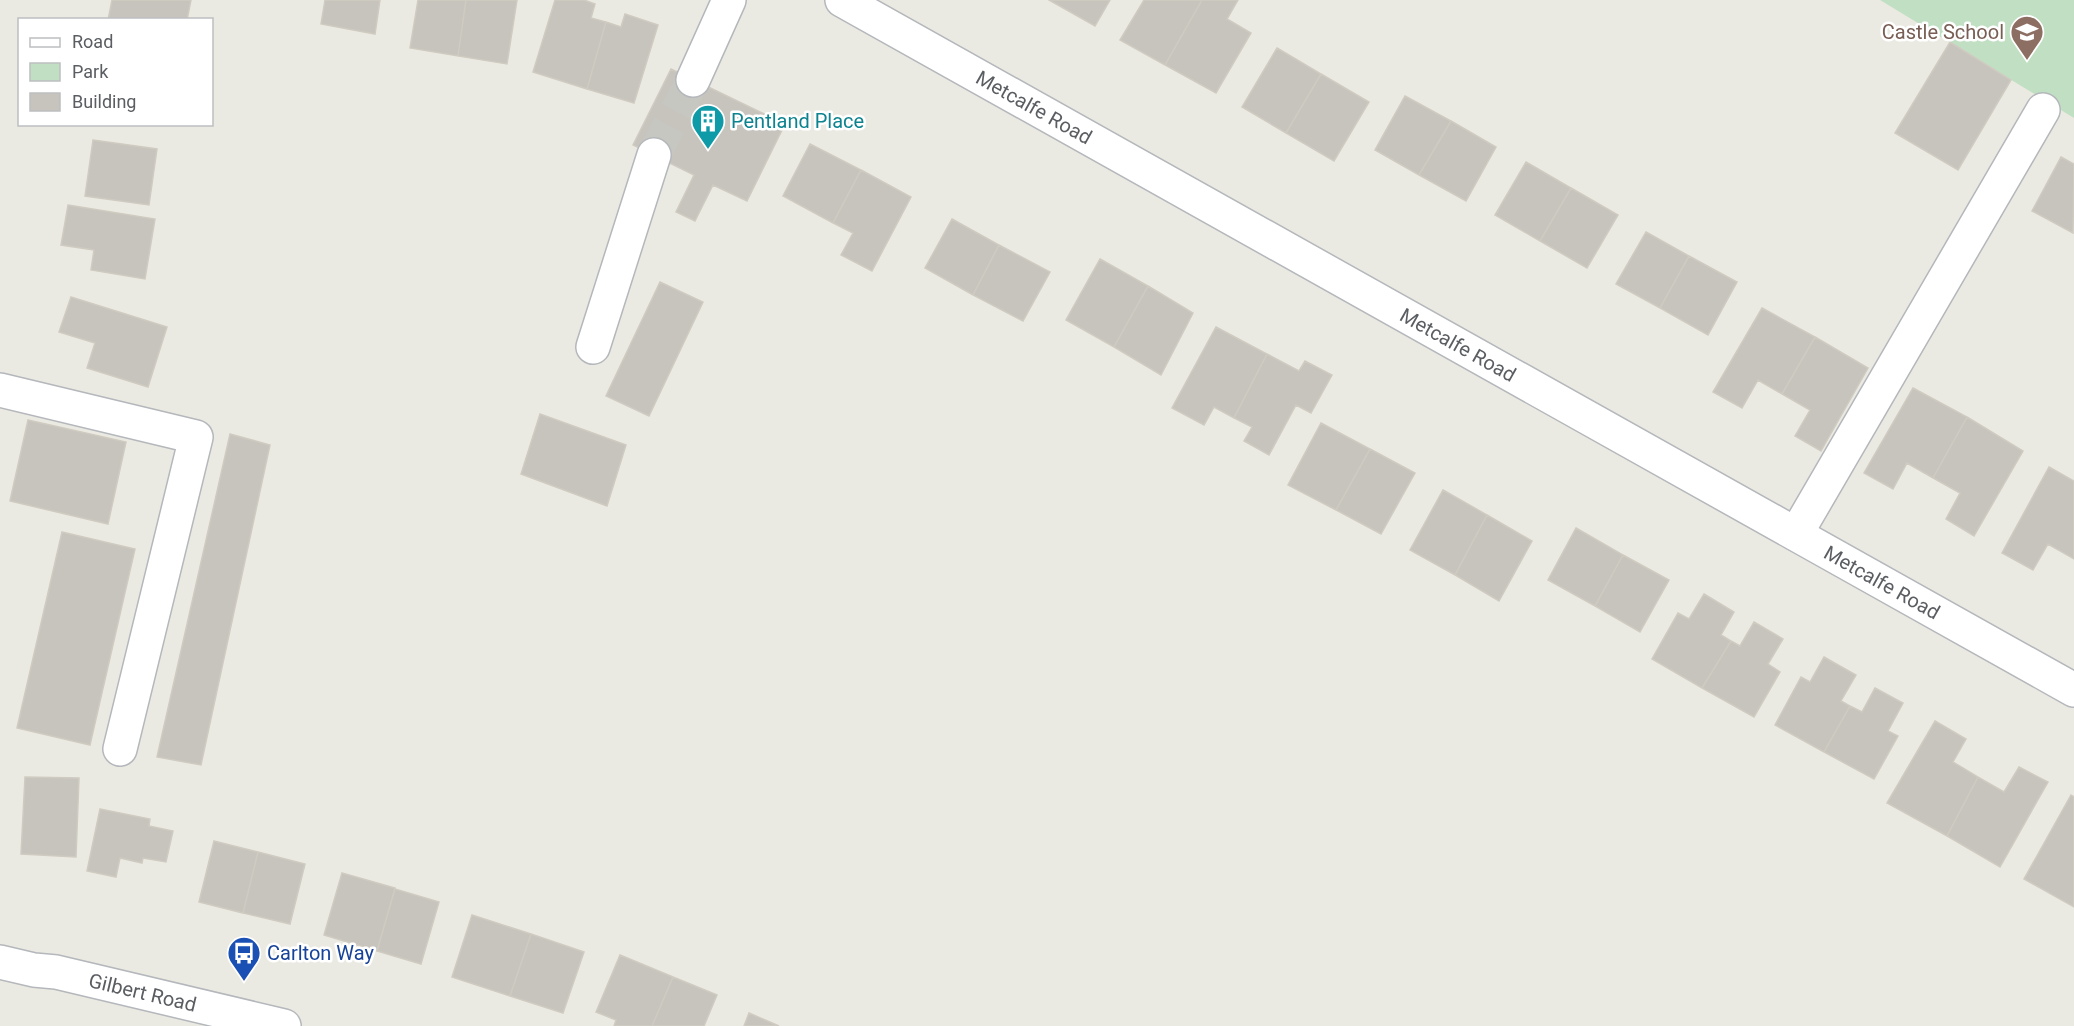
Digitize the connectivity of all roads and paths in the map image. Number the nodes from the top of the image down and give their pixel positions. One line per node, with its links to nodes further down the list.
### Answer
1 (729, 0): 3 (street)
2 (842, 0): 8 (street, Metcalfe Road)
3 (693, 80)
4 (2043, 110): 8 (street)
5 (654, 155): 6 (street)
6 (593, 347)
7 (0, 390): 10 (street)
8 (1796, 534): 9 (street, Metcalfe Road)
9 (2074, 690)
10 (120, 749)
11 (0, 962): 12 (street, Gilbert Road)
12 (284, 1026)

